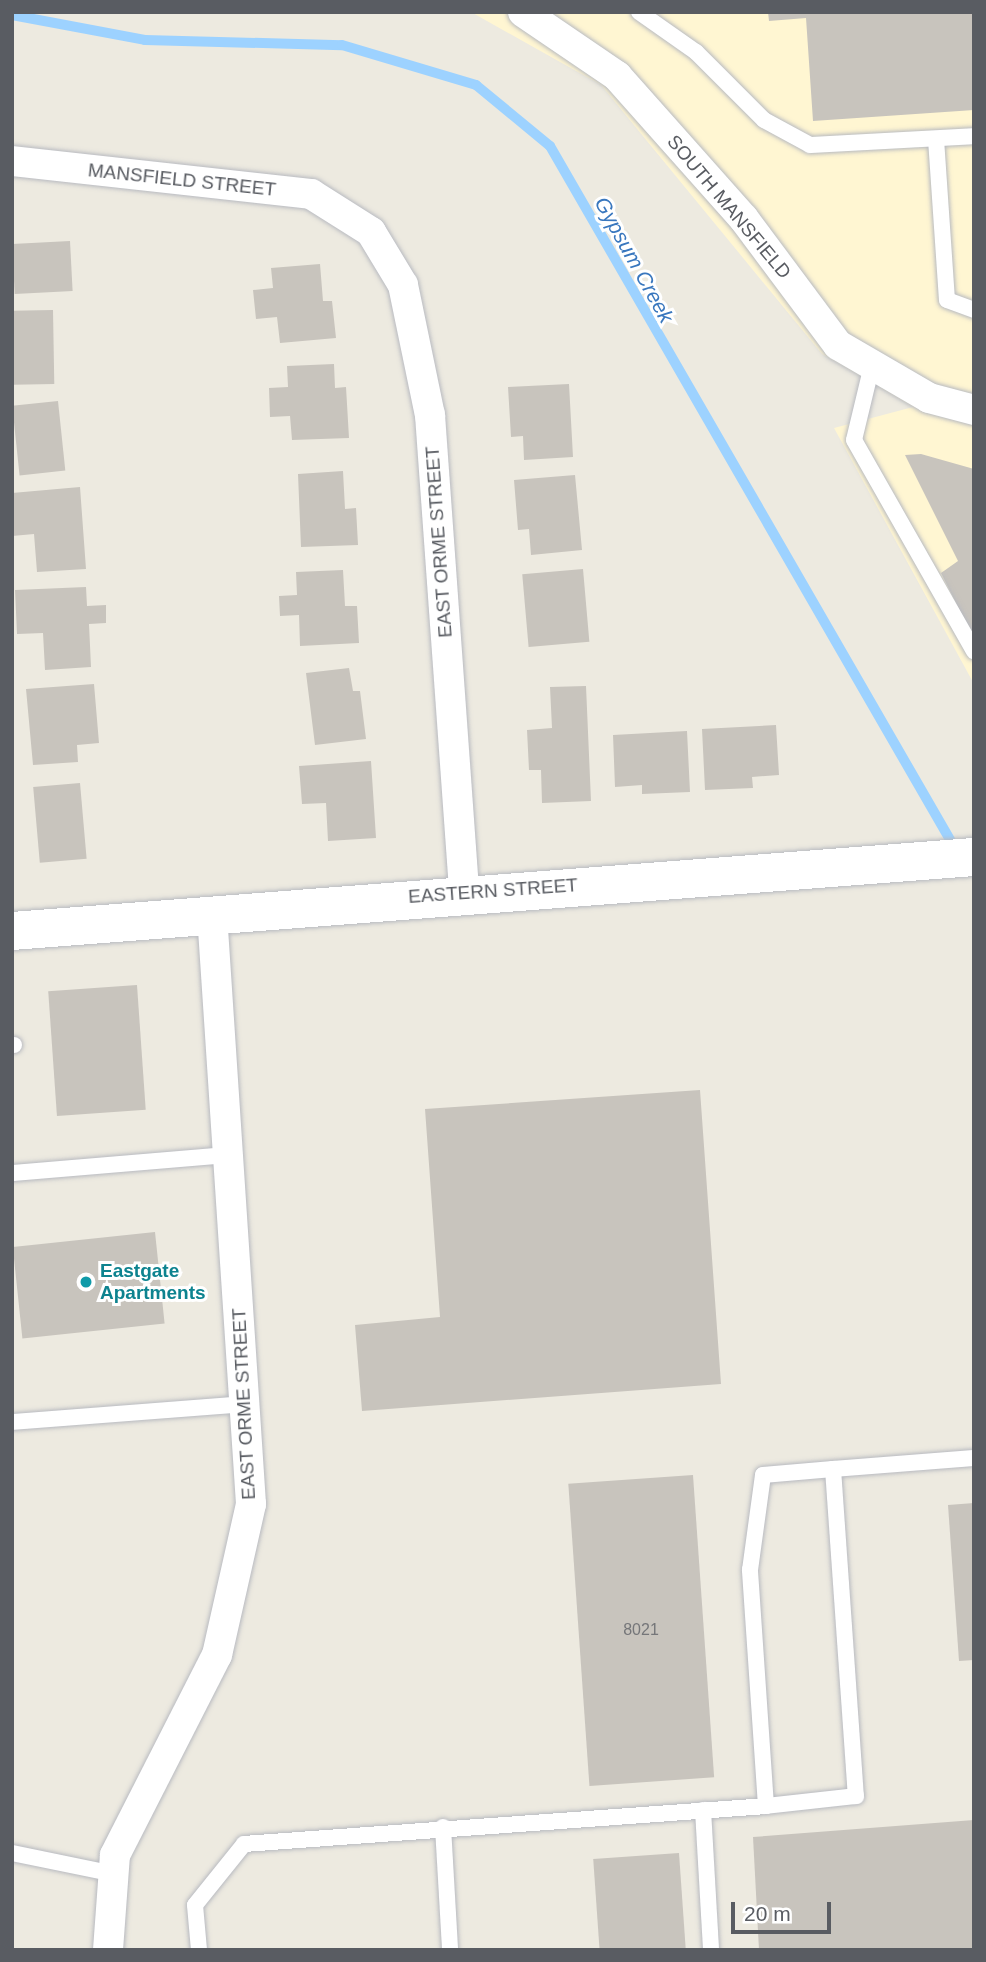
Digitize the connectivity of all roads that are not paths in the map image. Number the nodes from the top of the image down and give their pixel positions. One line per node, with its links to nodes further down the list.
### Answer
1 (523, 12): 8 (street, SOUTH MANSFIELD)
2 (639, 12): 4 (lane)
3 (974, 136): 4 (lane)
4 (936, 139): 7 (lane)
5 (12, 161): 6 (street, MANSFIELD STREET)
6 (346, 216): 12 (street, EAST ORME STREET)
7 (974, 310)
8 (872, 365): 9 (street, SOUTH MANSFIELD); 10 (lane)
9 (974, 410)
10 (974, 652)
11 (974, 857): 12 (street, EASTERN STREET)
12 (464, 893): 13 (street, EASTERN STREET)
13 (212, 914): 14 (street, EASTERN STREET); 15 (street, EAST ORME STREET)
14 (12, 931)
15 (228, 1155): 16 (lane); 17 (street, EAST ORME STREET)
16 (12, 1173)
17 (244, 1404): 18 (lane); 25 (street, EAST ORME STREET)
18 (12, 1422)
19 (974, 1458): 20 (lane)
20 (833, 1469): 21 (lane); 21 (lane)
21 (766, 1806): 22 (lane)
22 (703, 1810): 23 (lane); 29 (lane)
23 (443, 1828): 27 (lane); 28 (lane)
24 (12, 1853): 25 (lane)
25 (114, 1874): 26 (street, EAST ORME STREET)
26 (108, 1950)
27 (199, 1950)
28 (450, 1950)
29 (711, 1950)

